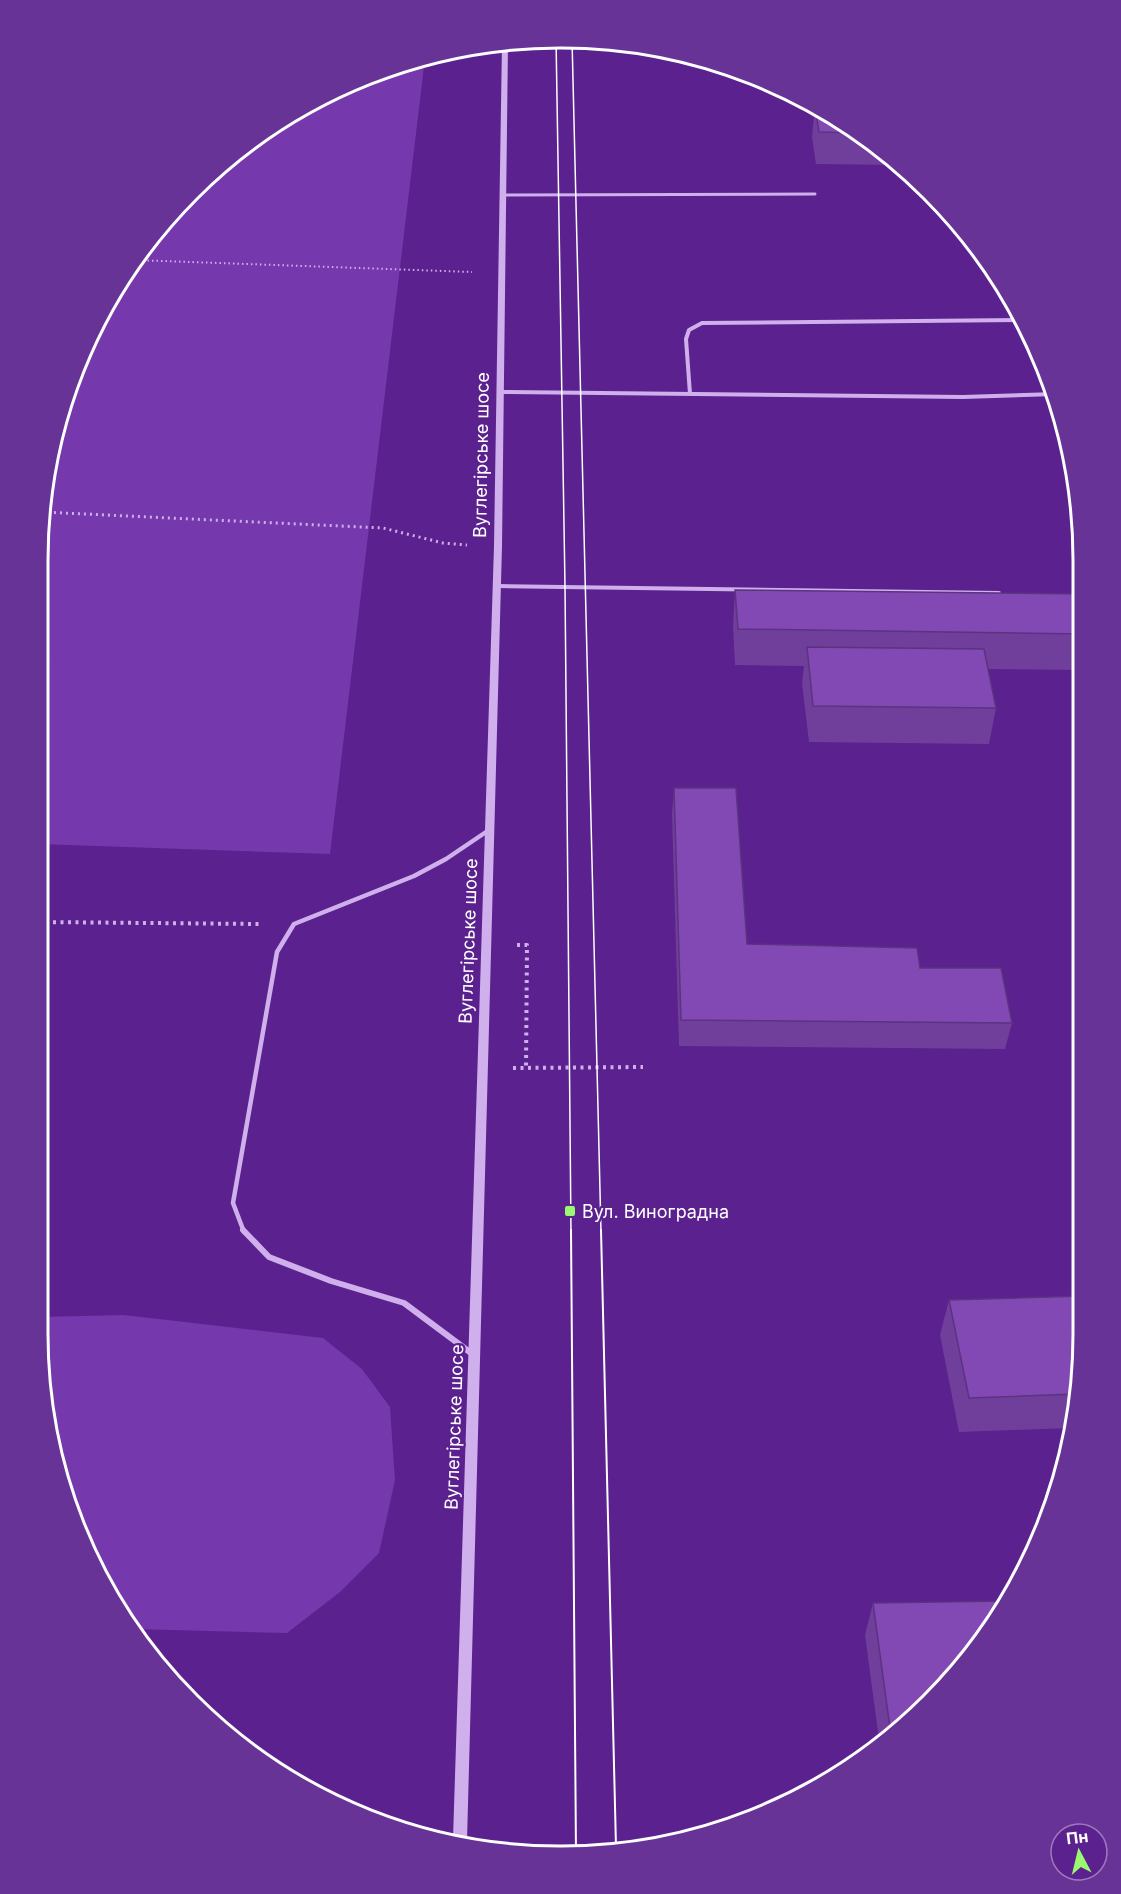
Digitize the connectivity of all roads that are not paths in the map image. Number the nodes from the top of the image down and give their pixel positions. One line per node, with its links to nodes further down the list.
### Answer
1 (505, 51): 3 (street, Вуглегірське шосе)
2 (815, 194): 3 (lane)
3 (504, 195): 5 (street, Вуглегірське шосе)
4 (1013, 320): 6 (lane)
5 (501, 392): 6 (lane); 8 (street, Вуглегірське шосе)
6 (690, 394): 7 (lane)
7 (1045, 394)
8 (496, 586): 9 (lane); 10 (street, Вуглегірське шосе)
9 (999, 593)
10 (489, 830): 11 (street, Вуглегірське шосе); 11 (lane)
11 (474, 1355): 12 (street, Вуглегірське шосе)
12 (460, 1836)

